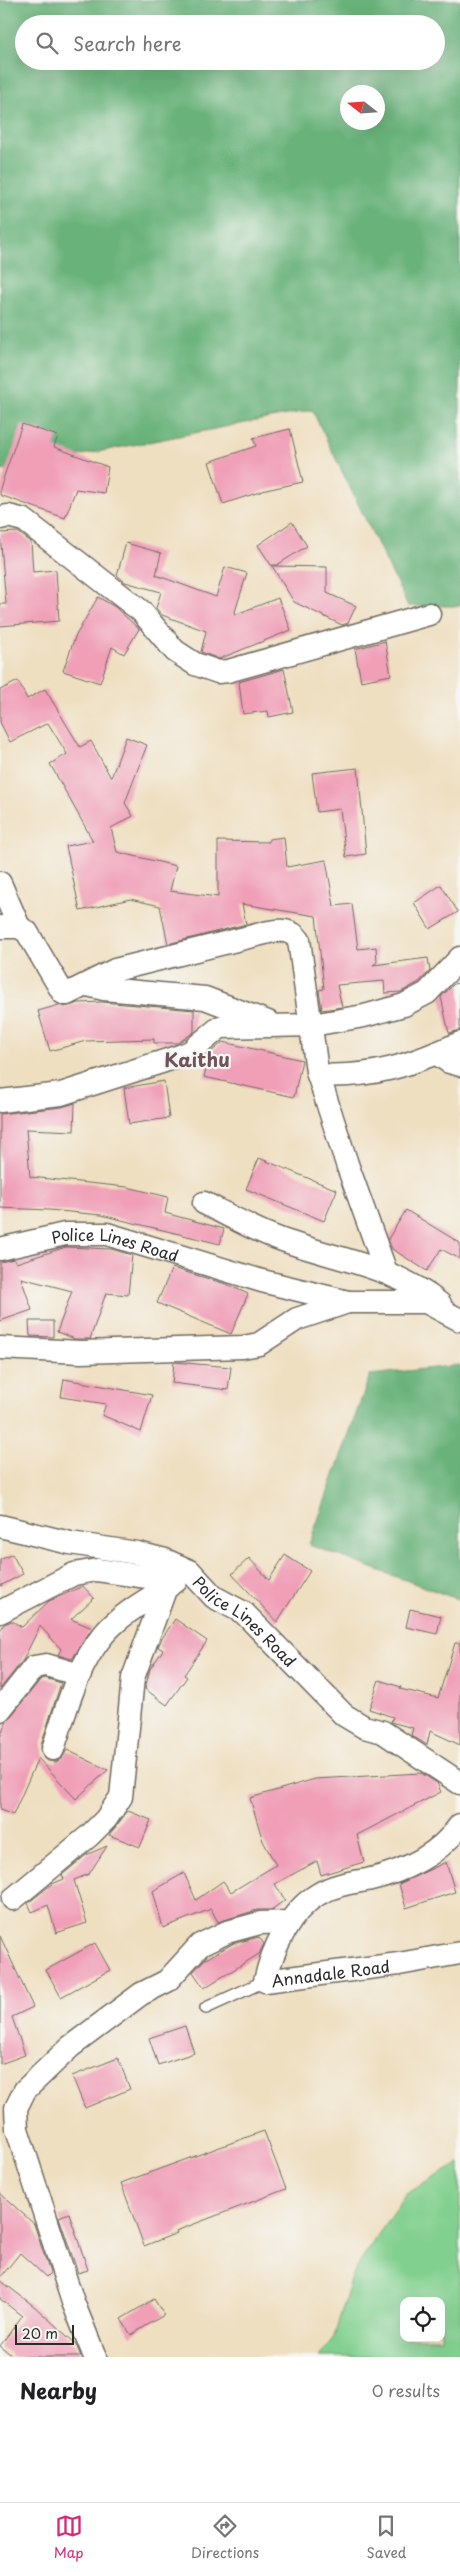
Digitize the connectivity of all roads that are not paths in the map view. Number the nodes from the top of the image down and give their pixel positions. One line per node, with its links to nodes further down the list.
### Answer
1 (0, 518): 2 (street)
2 (429, 614)
3 (0, 883): 4 (street)
4 (10, 927): 6 (street)
5 (460, 958): 8 (street)
6 (88, 985): 7 (street); 8 (street)
7 (276, 1025): 8 (street); 13 (street)
8 (312, 1025): 12 (street)
9 (460, 1043): 10 (street)
10 (436, 1054): 11 (street); 12 (street)
11 (460, 1065)
12 (318, 1075): 16 (street)
13 (0, 1101)
14 (204, 1204): 16 (street)
15 (0, 1249): 17 (street, Police Lines Road)
16 (386, 1272): 18 (street)
17 (348, 1302): 18 (street, Police Lines Road); 19 (street)
18 (457, 1318)
19 (0, 1348)
20 (0, 1526): 21 (street, Police Lines Road)
21 (178, 1580): 22 (street); 23 (street); 26 (street, Police Lines Road); 28 (street)
22 (0, 1612)
23 (80, 1675): 24 (street); 25 (street)
24 (0, 1710)
25 (53, 1749)
26 (460, 1783)
27 (460, 1825): 29 (street)
28 (12, 1899)
29 (290, 1922): 31 (street); 33 (street)
30 (460, 1953): 31 (street, Annadale Road)
31 (265, 1981): 32 (lane, Annadale Road)
32 (206, 2008)
33 (95, 2357)

